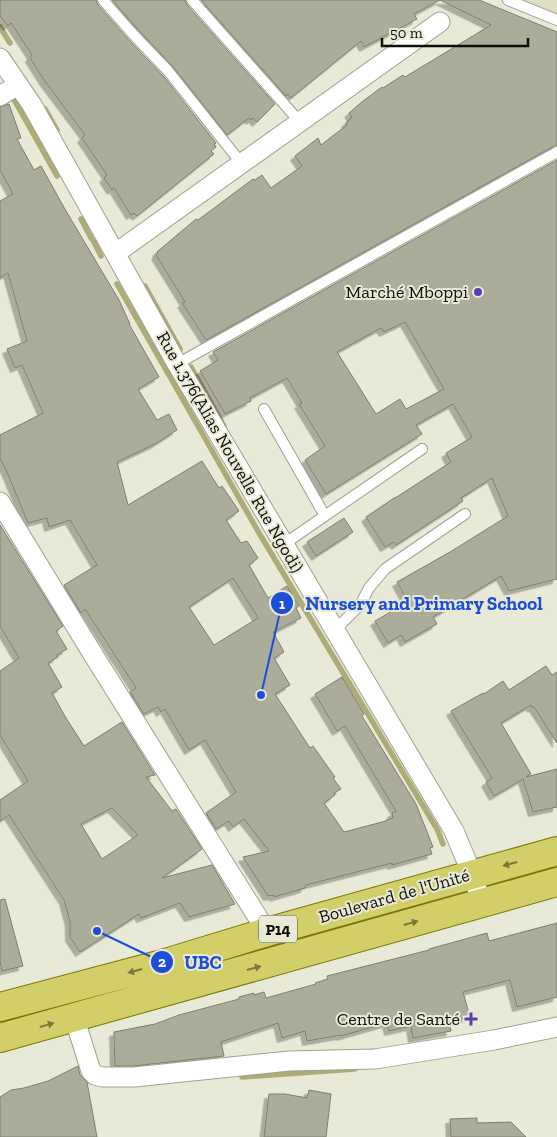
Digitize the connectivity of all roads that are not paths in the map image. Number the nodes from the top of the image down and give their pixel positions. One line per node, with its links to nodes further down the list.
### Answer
1 (103, 0): 11 (lane)
2 (192, 0): 9 (lane)
3 (508, 0): 4 (lane)
4 (557, 20)
5 (440, 22): 9 (street)
6 (0, 58): 7 (street, Rue 1.376(Alias Nouvelle Rue Ngodi))
7 (18, 85): 8 (street); 12 (street, Rue 1.376(Alias Nouvelle Rue Ngodi))
8 (0, 96)
9 (300, 122): 11 (street)
10 (557, 152): 13 (lane)
11 (242, 164): 12 (street)
12 (116, 253): 13 (street, Rue 1.376(Alias Nouvelle Rue Ngodi))
13 (177, 364): 19 (street, Rue 1.376(Alias Nouvelle Rue Ngodi))
14 (264, 409): 18 (lane)
15 (422, 449): 18 (lane)
16 (0, 502): 25 (street)
17 (465, 514): 20 (lane)
18 (325, 516): 19 (lane)
19 (284, 544): 20 (street, Rue 1.376(Alias Nouvelle Rue Ngodi))
20 (335, 630): 22 (street, Rue 1.376(Alias Nouvelle Rue Ngodi))
21 (557, 851): 22 (main road, Boulevard de l'Unité / P14, one-way to 22)
22 (472, 874): 24 (street, Rue 1.376(Alias Nouvelle Rue Ngodi)); 25 (main road, Boulevard de l'Unité / P14)
23 (557, 882): 24 (main road, Boulevard de l'Unité / P14)
24 (482, 903): 27 (main road, Boulevard de l'Unité / P14, one-way to 24)
25 (267, 932): 26 (main road, Boulevard de l'Unité / P14, one-way to 26)
26 (0, 1008)
27 (74, 1017): 28 (street); 29 (main road, Boulevard de l'Unité / P14, one-way to 27)
28 (557, 1027)
29 (0, 1038)

